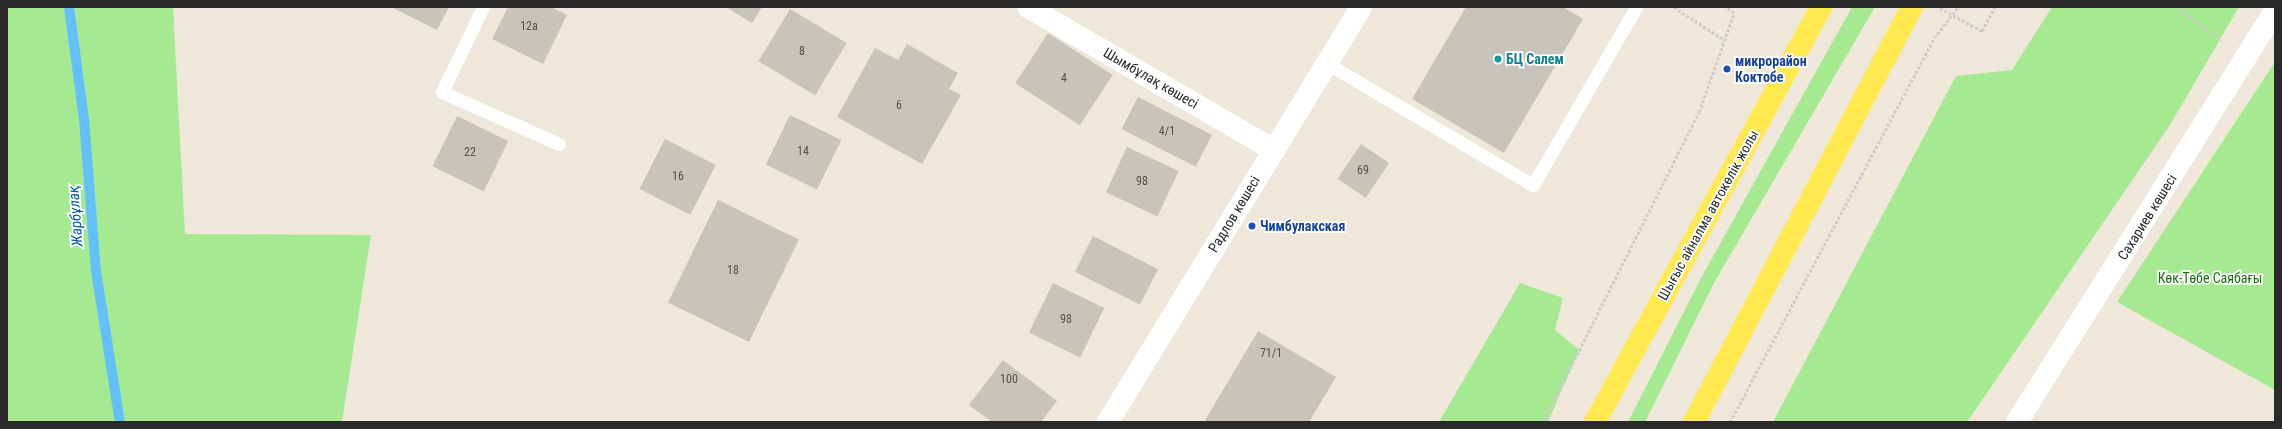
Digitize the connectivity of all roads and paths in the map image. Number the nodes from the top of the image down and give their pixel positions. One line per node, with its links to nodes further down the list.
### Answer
1 (483, 7): 17 (lane)
2 (1028, 7): 18 (street, Шымбұлақ көшесі)
3 (1361, 7): 16 (street, Радлов көшесі)
4 (1636, 7): 16 (lane)
5 (1674, 7): 14 (path)
6 (1725, 7): 14 (path)
7 (1821, 7): 21 (main road, Шығыс айналма автокөлік жолы)
8 (1912, 7): 22 (main road)
9 (1939, 7): 11 (path)
10 (1958, 7): 23 (path)
11 (1995, 7)
12 (2177, 7): 15 (path)
13 (2275, 10): 15 (street, Сахариев көшесі)
14 (1723, 40): 20 (path)
15 (2246, 57): 24 (street, Сахариев көшесі)
16 (1328, 64): 18 (street, Радлов көшесі)
17 (559, 144)
18 (1274, 150): 19 (street, Радлов көшесі)
19 (1108, 422)
20 (1543, 422)
21 (1595, 422)
22 (1694, 422)
23 (1730, 422)
24 (2017, 422)

